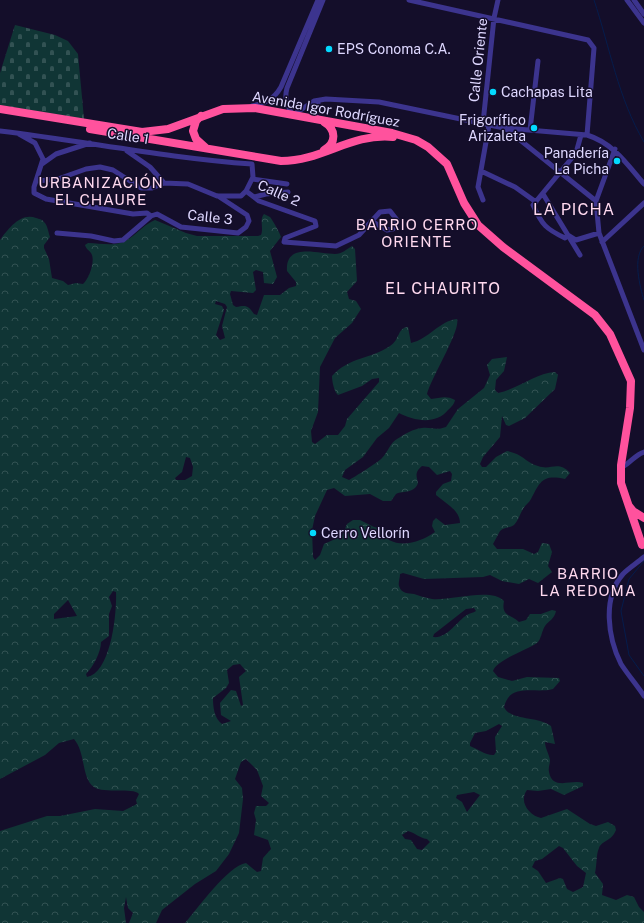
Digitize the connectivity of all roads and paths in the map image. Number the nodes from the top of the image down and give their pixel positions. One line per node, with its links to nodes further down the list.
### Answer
1 (318, 0): 12 (street)
2 (323, 0): 16 (street)
3 (409, 0): 8 (street)
4 (498, 0): 8 (street, Calle Oriente)
5 (627, 0): 9 (street)
6 (634, 0): 7 (street)
7 (644, 14)
8 (494, 18): 18 (street, Calle Oriente); 25 (street)
9 (644, 23)
10 (538, 61): 21 (street)
11 (326, 100): 16 (street); 17 (street); 18 (street)
12 (241, 108): 15 (highway, Avenida Igor Rodríguez); 16 (highway, Avenida Igor Rodríguez)
13 (0, 109): 15 (highway, Avenida Igor Rodríguez)
14 (0, 114): 28 (highway, Avenida Igor Rodríguez)
15 (202, 115): 28 (highway)
16 (293, 115): 17 (highway, Avenida Igor Rodríguez)
17 (321, 120): 30 (highway, Avenida Igor Rodríguez); 31 (highway)
18 (483, 123): 19 (street)
19 (489, 125): 20 (street); 33 (street)
20 (504, 128): 21 (street); 34 (street)
21 (530, 130): 24 (street)
22 (0, 131): 23 (street, Calle 1)
23 (19, 134): 26 (street, Calle 1); 32 (street)
24 (581, 135): 25 (street); 34 (street)
25 (587, 135): 29 (street)
26 (92, 143): 27 (street, Calle 1); 32 (street)
27 (119, 148): 35 (street, Calle 1); 37 (street)
28 (206, 148): 31 (highway, Avenida Igor Rodríguez)
29 (615, 149): 39 (street); 46 (street)
30 (434, 151): 31 (highway, Avenida Igor Rodríguez); 58 (highway, Avenida Igor Rodríguez)
31 (307, 158)
32 (42, 164): 36 (street)
33 (481, 171): 45 (street); 47 (street)
34 (561, 173): 42 (street); 46 (street)
35 (252, 179): 38 (street); 40 (street)
36 (37, 181): 37 (street, Calle 2); 49 (street, Calle 3)
37 (164, 183): 43 (street, Calle 2)
38 (287, 184)
39 (644, 184)
40 (246, 191): 43 (street, Calle 2); 44 (street, Calle 2)
41 (288, 192): 44 (street)
42 (543, 194): 47 (street); 53 (street)
43 (217, 196): 49 (street, Calle 3)
44 (254, 197): 50 (street, Calle 2)
45 (483, 200)
46 (596, 201): 51 (street)
47 (536, 202): 53 (street)
48 (644, 203): 54 (street)
49 (151, 216): 52 (street)
50 (371, 222): 50 (street, Calle 2)
51 (599, 232): 53 (street); 54 (street)
52 (57, 233)
53 (568, 235): 55 (street)
54 (602, 242): 56 (street)
55 (580, 255)
56 (644, 350)
57 (644, 452): 58 (street)
58 (621, 465): 59 (highway, Avenida Igor Rodríguez)
59 (625, 498): 60 (highway, Avenida Igor Rodríguez); 62 (highway, Avenida Igor Rodríguez)
60 (644, 518)
61 (644, 534): 62 (highway)
62 (643, 548)
63 (644, 557): 64 (street)
64 (644, 696)

